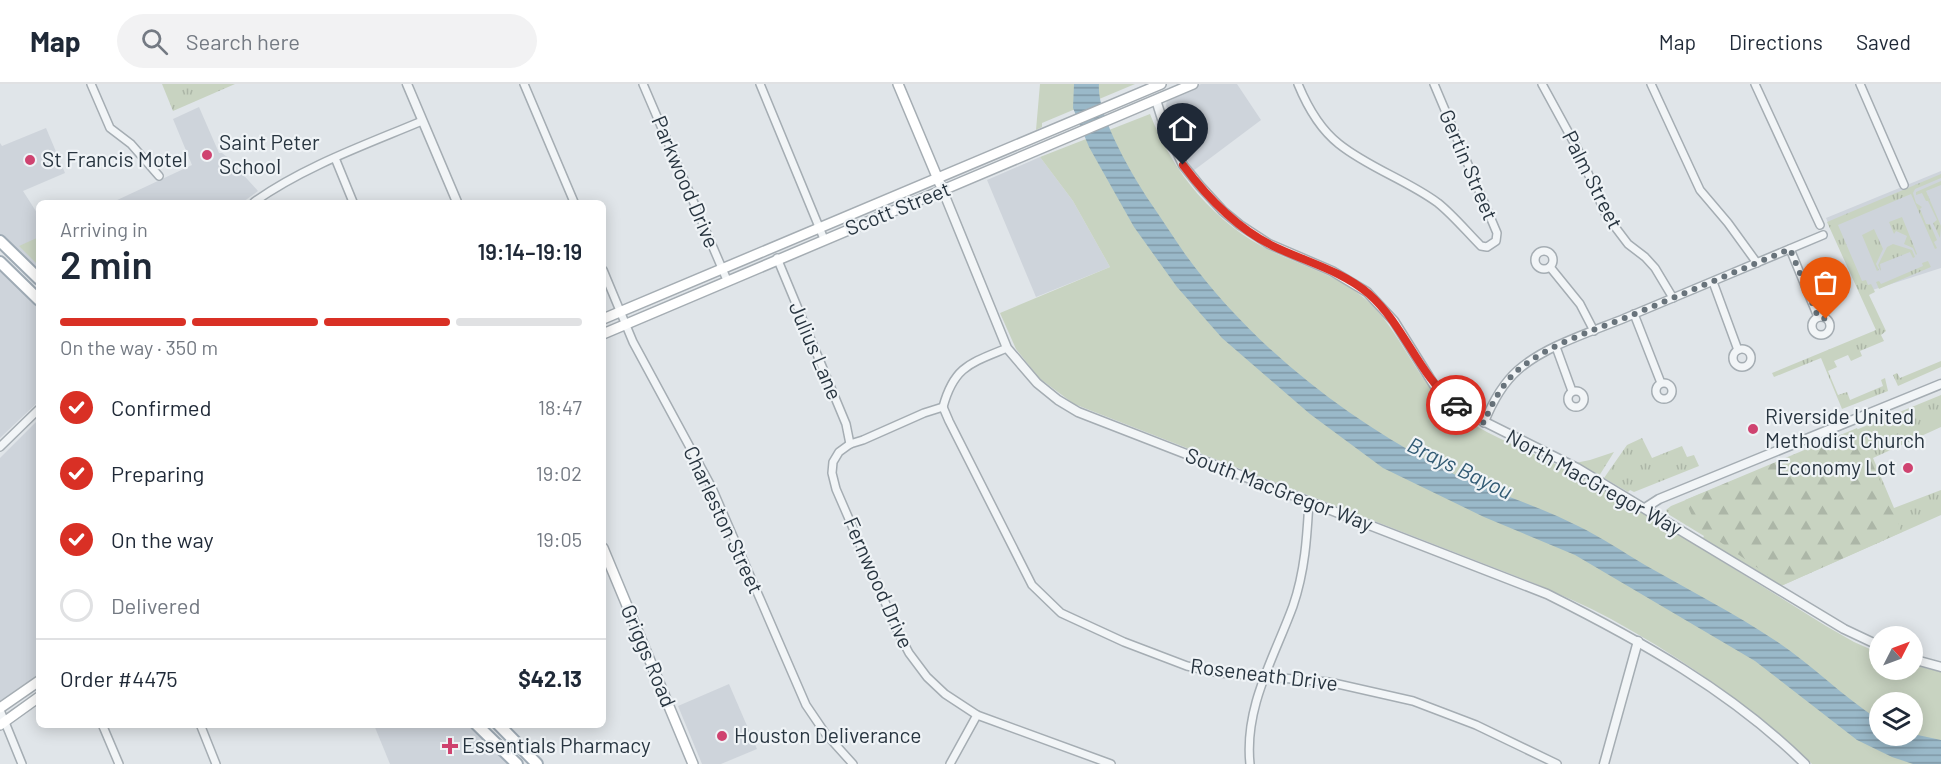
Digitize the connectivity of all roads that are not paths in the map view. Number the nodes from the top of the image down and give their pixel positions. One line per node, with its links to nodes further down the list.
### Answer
1 (91, 84): 18 (street)
2 (407, 84): 16 (street)
3 (524, 84): 25 (street)
4 (643, 84): 37 (street, Parkwood Drive)
5 (760, 84): 27 (street)
6 (898, 84): 19 (main road, South MacGregor Way)
7 (1192, 84): 15 (main road, Scott Street)
8 (1298, 84): 9 (street, Gertin Street)
9 (1434, 84)
10 (1542, 84): 43 (street, Palm Street)
11 (1651, 84): 34 (street)
12 (1755, 84): 26 (street)
13 (1860, 84): 20 (street)
14 (1156, 85): 15 (main road, North MacGregor Way); 19 (main road, Scott Street)
15 (1156, 100): 21 (main road, Scott Street); 59 (street, North MacGregor Way)
16 (422, 121): 17 (street); 24 (street)
17 (335, 158): 22 (street); 23 (street)
18 (159, 176)
19 (937, 178): 21 (main road, South MacGregor Way); 27 (main road, Scott Street)
20 (1904, 185)
21 (943, 191): 29 (main road, Scott Street); 52 (street, South MacGregor Way)
22 (257, 200)
23 (352, 200)
24 (456, 200)
25 (573, 200)
26 (1821, 225)
27 (819, 227): 29 (street); 37 (main road, Scott Street)
28 (1823, 235): 31 (street)
29 (824, 239): 33 (main road, Scott Street)
30 (0, 241): 32 (main road)
31 (1790, 249): 34 (street); 46 (street)
32 (17, 258): 35 (main road); 38 (main road)
33 (777, 258): 40 (main road, Scott Street); 60 (street, Julius Lane)
34 (1756, 263): 41 (street)
35 (3, 265): 42 (main road)
36 (1550, 267): 49 (street)
37 (722, 268): 40 (street, Parkwood Drive); 44 (main road, Scott Street)
38 (36, 276)
39 (606, 277): 44 (street, Charleston Street)
40 (727, 280): 48 (main road, Scott Street)
41 (1713, 282): 43 (street); 53 (street)
42 (36, 297)
43 (1673, 298): 45 (street)
44 (620, 311): 47 (main road, Scott Street); 48 (street, Charleston Street)
45 (1634, 314): 49 (street); 54 (street)
46 (1818, 317)
47 (606, 318)
48 (626, 324): 50 (main road, Scott Street); 85 (street, Charleston Street)
49 (1594, 331): 51 (street)
50 (606, 333)
51 (1556, 347): 56 (street); 59 (street)
52 (1007, 348): 57 (street); 62 (street, South MacGregor Way)
53 (1738, 350)
54 (1661, 383)
55 (1941, 384): 63 (street)
56 (1572, 391)
57 (944, 407): 60 (street); 69 (street, Roseneath Drive)
58 (36, 412): 61 (street)
59 (1484, 423): 63 (street, North MacGregor Way)
60 (850, 444): 73 (street, Fernwood Drive)
61 (0, 447)
62 (1309, 501): 65 (street, South MacGregor Way); 69 (street)
63 (1645, 508): 66 (street, North MacGregor Way)
64 (606, 555): 84 (main road, Griggs Road)
65 (1638, 640): 90 (street); 91 (street, South MacGregor Way)
66 (1869, 641)
67 (1923, 662): 68 (street)
68 (1941, 667)
69 (1265, 677): 88 (street); 89 (street, Roseneath Drive)
70 (36, 683): 72 (main road)
71 (36, 699): 74 (main road)
72 (0, 709): 74 (street)
73 (977, 715): 86 (street); 87 (street, Fernwood Drive)
74 (3, 724): 79 (street)
75 (104, 728): 80 (street)
76 (202, 728): 81 (street)
77 (481, 728): 82 (main road)
78 (502, 728): 83 (main road)
79 (22, 764)
80 (119, 764)
81 (216, 764)
82 (517, 764)
83 (537, 764)
84 (693, 764)
85 (852, 764)
86 (950, 764)
87 (1111, 764)
88 (1250, 764)
89 (1557, 764)
90 (1604, 764)
91 (1805, 764)

